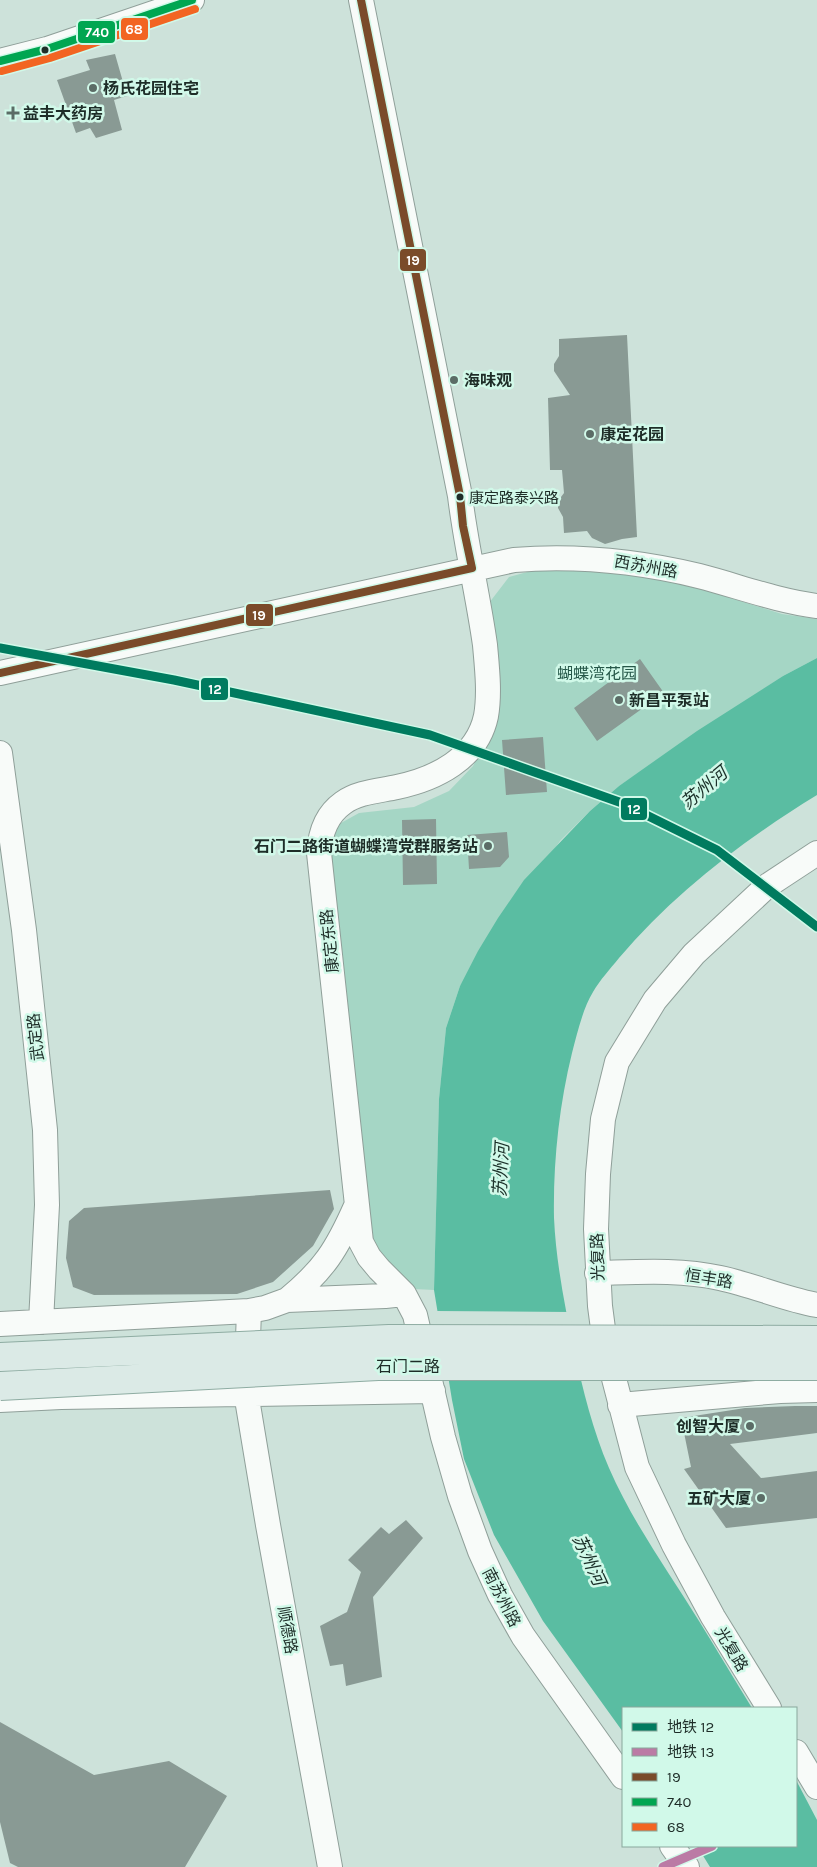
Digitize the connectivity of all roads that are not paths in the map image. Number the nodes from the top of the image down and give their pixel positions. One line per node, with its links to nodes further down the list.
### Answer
1 (192, 0): 3 (street)
2 (361, 0): 4 (street, 康定东路)
3 (0, 61)
4 (472, 568): 5 (street, 西苏州路); 6 (street, 西苏州路); 10 (street, 康定东路)
5 (817, 606)
6 (0, 673)
7 (0, 753): 8 (street, 武定路)
8 (6, 847): 16 (street, 武定路)
9 (817, 852): 11 (street, 光复路)
10 (356, 1205): 12 (street, 康定东路); 13 (street)
11 (597, 1273): 14 (street, 恒丰路); 26 (street, 光复路)
12 (404, 1294): 13 (street); 23 (street, 康定东路)
13 (287, 1300): 15 (street)
14 (817, 1305)
15 (249, 1311): 16 (street); 24 (street, 顺德路)
16 (41, 1322): 17 (street)
17 (0, 1324)
18 (817, 1340): 19 (main road, 石门二路, bridge)
19 (0, 1357)
20 (817, 1366): 21 (main road, 石门二路, bridge)
21 (0, 1386)
22 (817, 1390): 26 (street)
23 (433, 1391): 24 (street, 石门二路); 29 (street, 南苏州路)
24 (246, 1393): 25 (street, 石门二路); 32 (street, 顺德路)
25 (0, 1400)
26 (620, 1405): 27 (street, 光复路)
27 (768, 1707)
28 (797, 1754): 30 (street)
29 (622, 1777)
30 (817, 1787)
31 (673, 1847): 33 (street)
32 (330, 1867)
33 (687, 1867)

